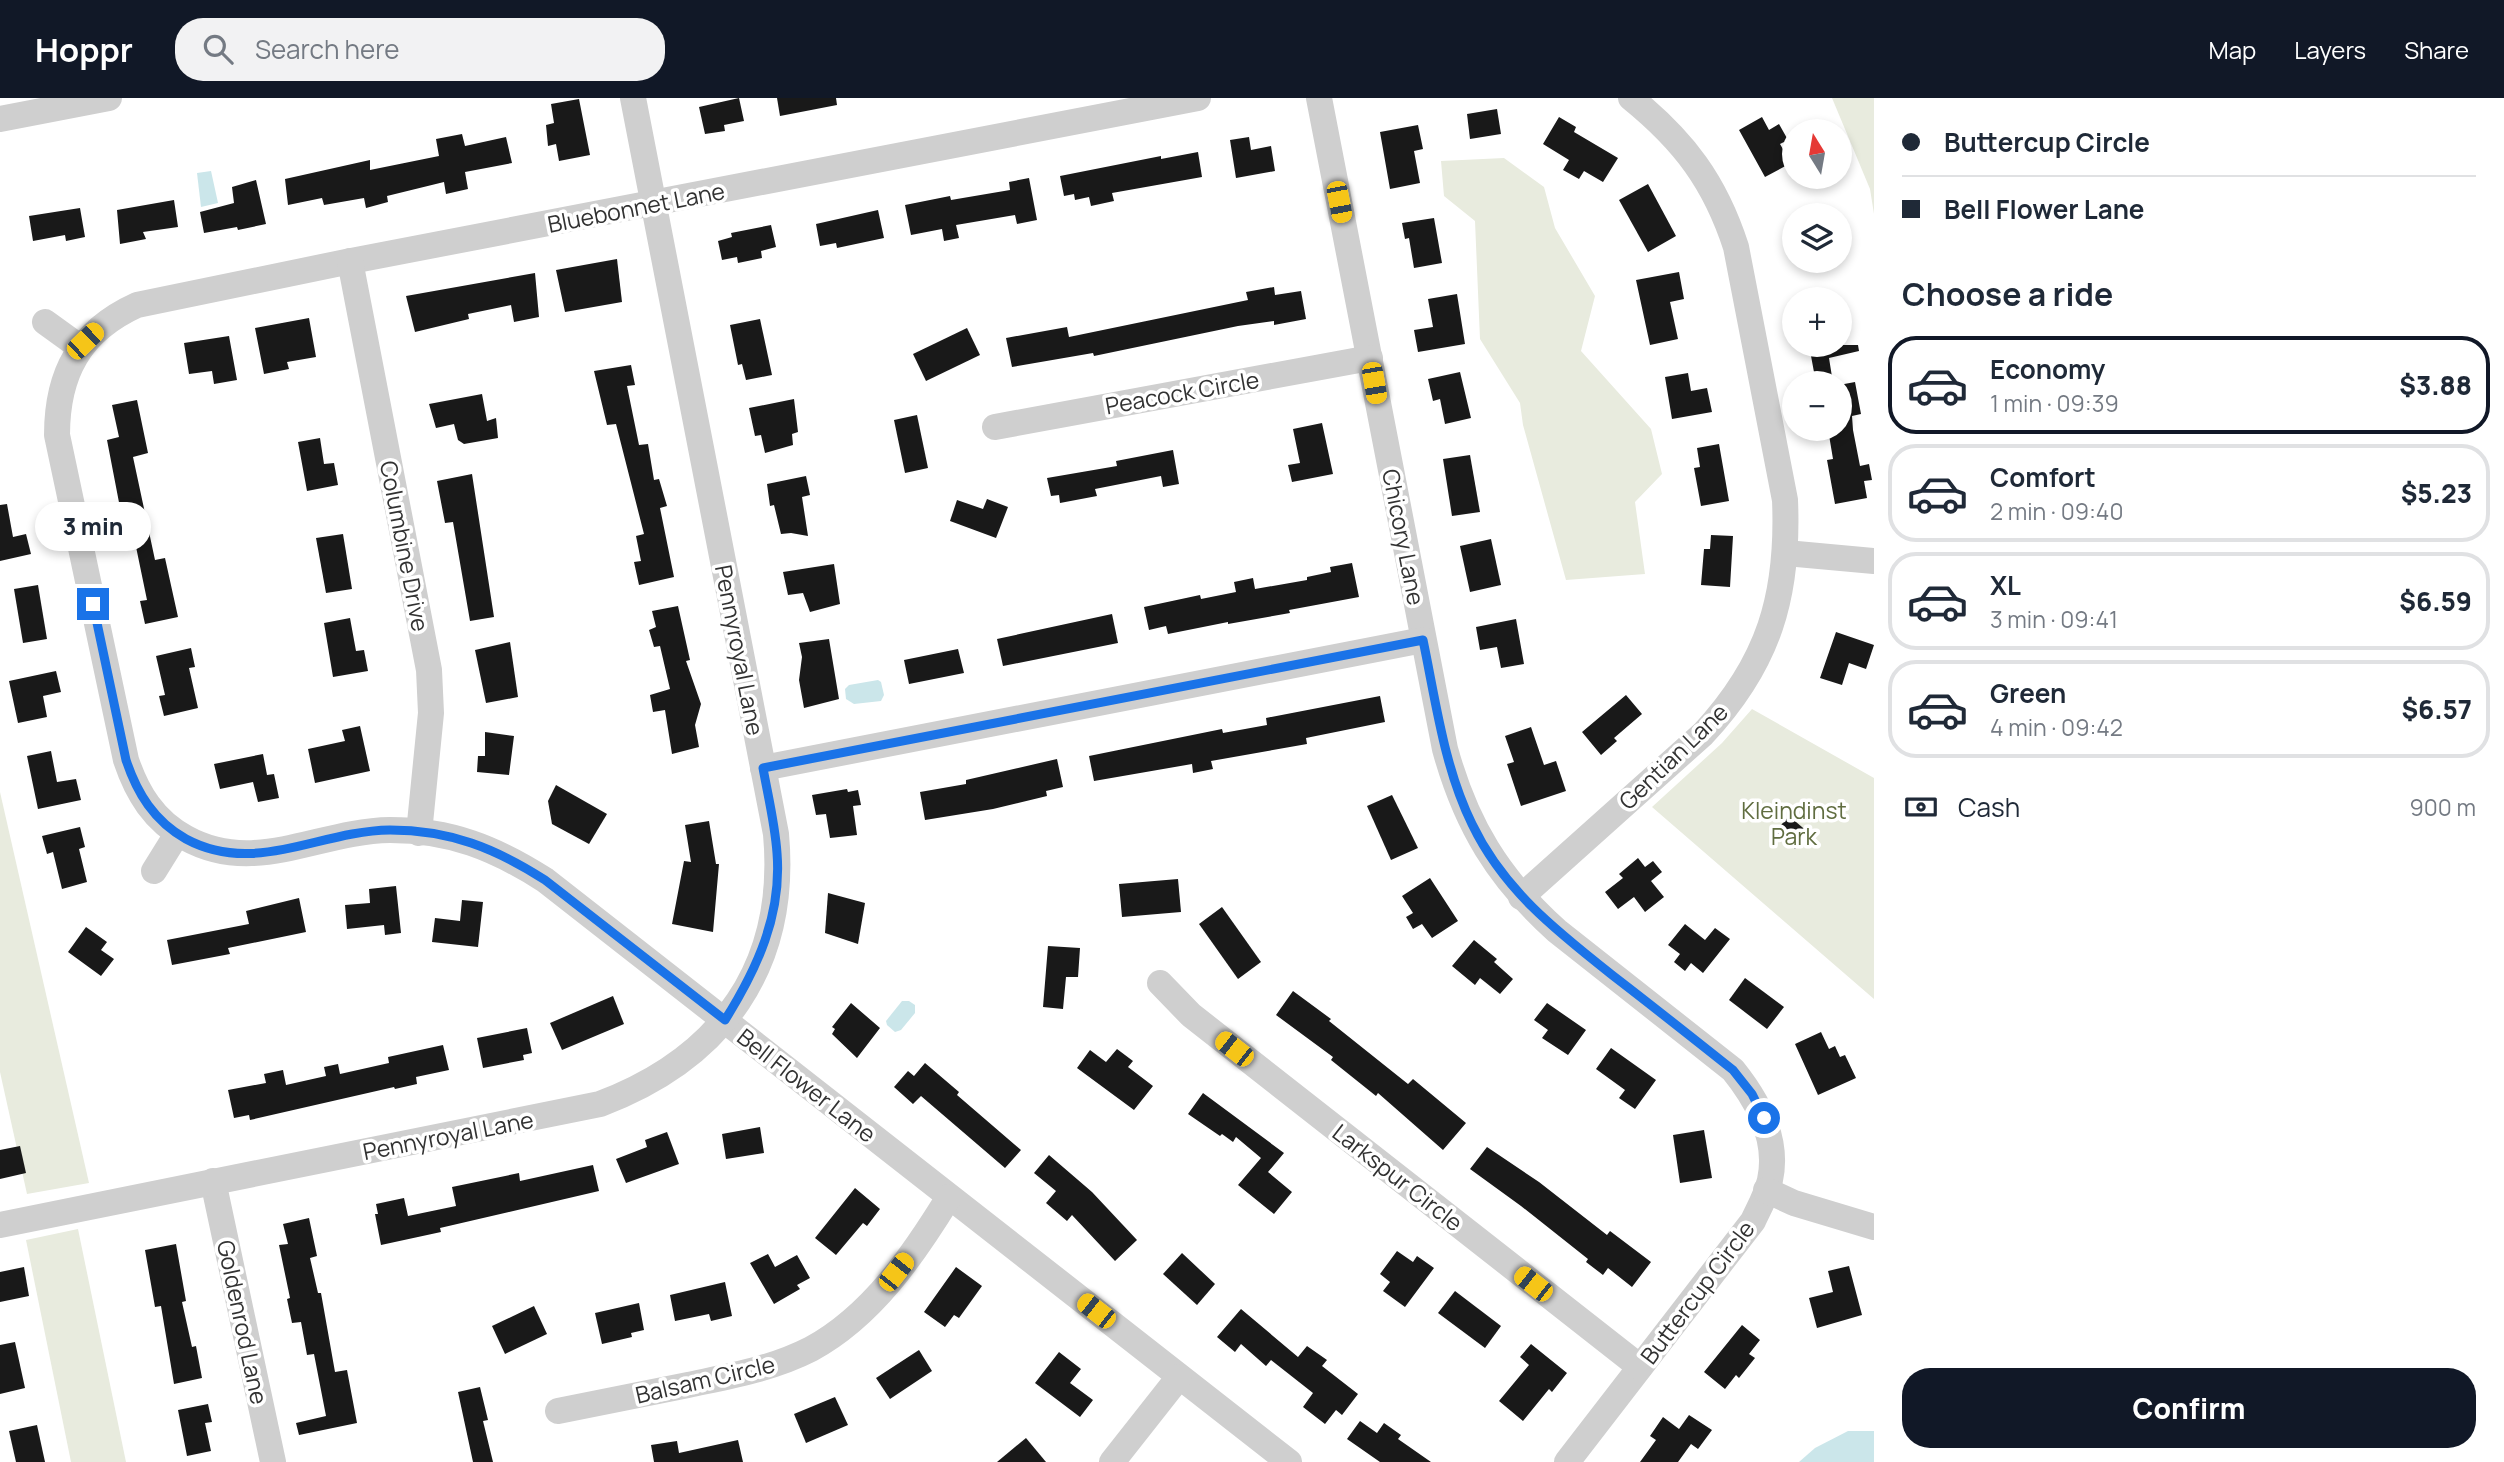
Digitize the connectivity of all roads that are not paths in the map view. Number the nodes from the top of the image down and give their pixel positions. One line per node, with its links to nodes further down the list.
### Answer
1 (109, 98): 6 (street)
2 (633, 98): 7 (street, Pennyroyal Lane)
3 (1198, 98): 7 (street, Bluebonnet Lane)
4 (1319, 98): 11 (street, Chicory Lane)
5 (1631, 98): 13 (street, Gentian Lane)
6 (0, 119)
7 (654, 203): 8 (street, Bluebonnet Lane); 16 (street, Pennyroyal Lane)
8 (350, 261): 10 (street, Bluebonnet Lane); 17 (street, Columbine Drive)
9 (45, 322): 10 (street)
10 (83, 345): 18 (street, Bell Flower Lane)
11 (1370, 358): 12 (street, Peacock Circle); 15 (street, Chicory Lane)
12 (995, 426)
13 (1786, 553): 14 (street); 20 (street, Gentian Lane)
14 (1874, 561)
15 (1423, 640): 16 (street); 20 (street, Chicory Lane)
16 (763, 768): 22 (street, Pennyroyal Lane)
17 (419, 833): 18 (street, Bell Flower Lane); 22 (street, Bell Flower Lane)
18 (177, 834): 19 (street)
19 (154, 871)
20 (1521, 897): 23 (street, Chicory Lane)
21 (1160, 983): 29 (street, Larkspur Circle)
22 (725, 1020): 24 (street, Pennyroyal Lane); 26 (street, Bell Flower Lane)
23 (1733, 1070): 25 (street, Buttercup Circle)
24 (213, 1181): 27 (street, Pennyroyal Lane); 32 (street, Goldenrod Lane)
25 (1766, 1190): 28 (street); 29 (street, Buttercup Circle)
26 (949, 1197): 30 (street, Bell Flower Lane); 31 (street, Balsam Circle)
27 (0, 1225)
28 (1874, 1227)
29 (1640, 1367): 35 (street, Buttercup Circle)
30 (1179, 1377): 33 (street); 34 (street, Bell Flower Lane)
31 (558, 1411)
32 (273, 1462)
33 (1112, 1462)
34 (1289, 1462)
35 (1567, 1462)

